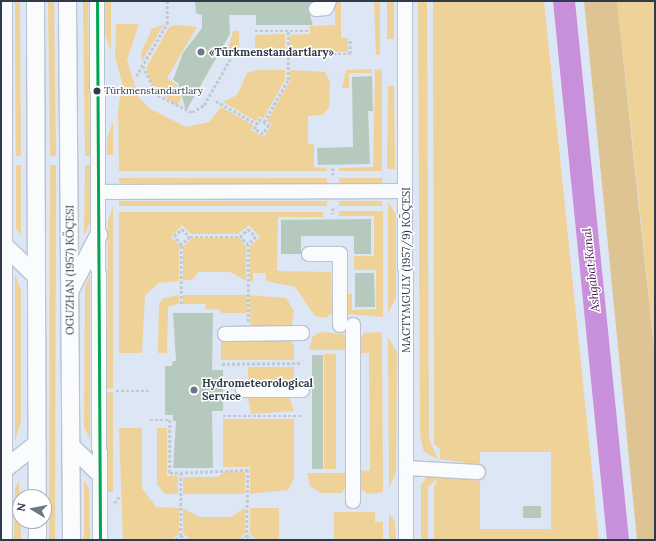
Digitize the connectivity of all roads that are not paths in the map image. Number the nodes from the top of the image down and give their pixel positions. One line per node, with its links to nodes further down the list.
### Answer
1 (5, 1): 8 (street)
2 (35, 1): 14 (main road)
3 (68, 1): 15 (main road, OGUZHAN (1957) KÖÇESI)
4 (97, 1): 10 (street)
5 (329, 1): 7 (street)
6 (405, 1): 9 (street, MAGTYMGULY (1957/9) KÖÇESI)
7 (316, 9)
8 (3, 130): 12 (street)
9 (406, 191): 10 (street); 23 (street, MAGTYMGULY (1957/9) KÖÇESI)
10 (98, 192): 11 (street)
11 (98, 235): 15 (main road); 24 (street)
12 (6, 247): 14 (main road); 22 (street)
13 (309, 254): 27 (street)
14 (36, 276): 20 (main road)
15 (70, 289): 21 (main road, OGUZHAN (1957) KÖÇESI)
16 (302, 333): 17 (street)
17 (225, 334)
18 (243, 390): 19 (street)
19 (302, 390)
20 (37, 444): 22 (main road); 26 (main road)
21 (71, 446): 24 (main road); 31 (main road, OGUZHAN (1957) KÖÇESI)
22 (6, 466): 29 (street)
23 (406, 468): 25 (street); 33 (street, MAGTYMGULY (1957/9) KÖÇESI)
24 (98, 472): 32 (street)
25 (478, 472)
26 (37, 489)
27 (353, 501)
28 (37, 529): 30 (main road)
29 (5, 540)
30 (37, 540)
31 (71, 540)
32 (100, 540)
33 (406, 540)

